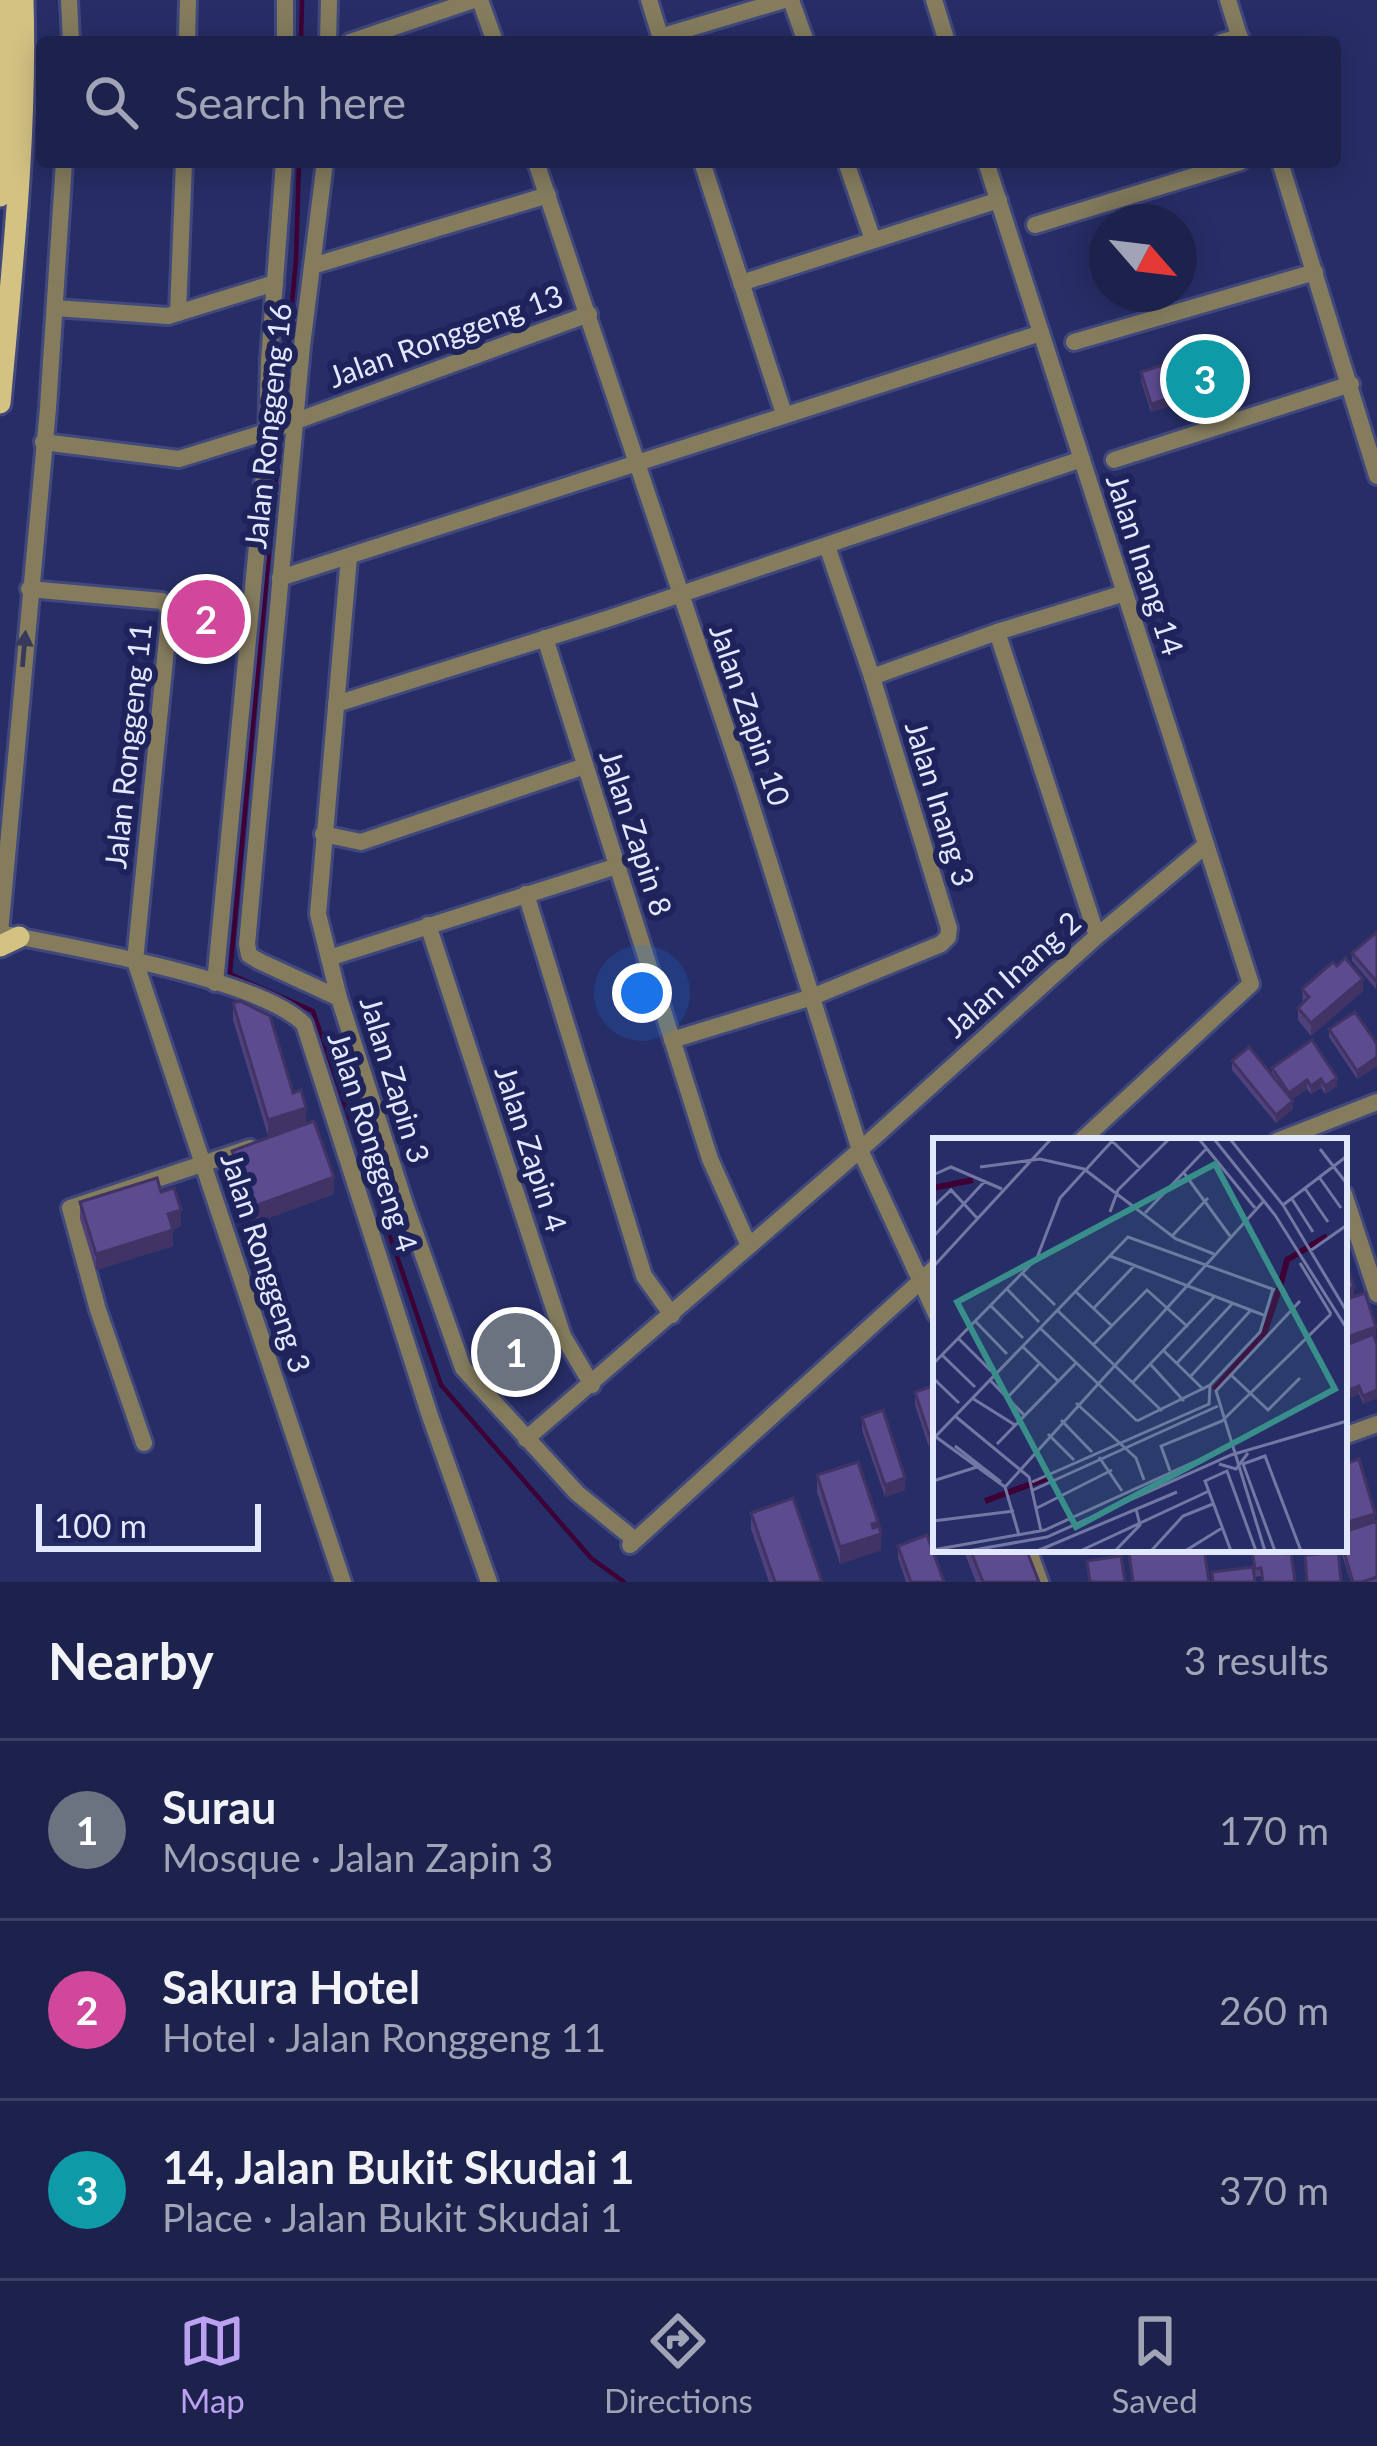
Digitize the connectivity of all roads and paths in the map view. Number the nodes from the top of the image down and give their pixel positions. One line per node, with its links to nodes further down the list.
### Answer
1 (4, 0): 34 (main road)
2 (23, 0): 48 (main road)
3 (69, 0): 12 (street)
4 (188, 0): 13 (street)
5 (285, 0): 14 (street)
6 (477, 0): 16 (street); 17 (street)
7 (649, 0): 18 (street)
8 (788, 0): 19 (street); 20 (street)
9 (934, 0): 21 (street)
10 (1228, 0): 22 (street)
11 (330, 1): 15 (street)
12 (70, 36)
13 (187, 36)
14 (285, 36)
15 (328, 36)
16 (368, 36)
17 (492, 36)
18 (660, 36)
19 (671, 36)
20 (803, 36)
21 (945, 36)
22 (1233, 36)
23 (64, 168): 42 (street)
24 (184, 168): 43 (street)
25 (284, 168): 40 (street, Jalan Ronggeng 16)
26 (324, 168): 38 (street, Jalan Ronggeng 16)
27 (538, 168): 33 (street, Jalan Zapin 10)
28 (704, 168): 41 (street)
29 (848, 168): 37 (street)
30 (988, 168): 35 (street, Jalan Inang 14)
31 (1220, 168): 36 (street)
32 (1282, 168): 39 (street)
33 (548, 195): 38 (street); 44 (street, Jalan Zapin 10)
34 (0, 196)
35 (999, 200): 37 (street); 45 (street, Jalan Inang 14)
36 (1035, 225)
37 (873, 240): 41 (street)
38 (312, 266): 50 (street, Jalan Ronggeng 16)
39 (1315, 272): 46 (street); 47 (street)
40 (275, 283): 43 (street); 51 (street, Jalan Ronggeng 16)
41 (741, 284): 49 (street)
42 (55, 308): 43 (street); 52 (street)
43 (178, 313)
44 (589, 314): 50 (street, Jalan Ronggeng 13); 55 (street, Jalan Zapin 10)
45 (1041, 333): 49 (street); 53 (street, Jalan Inang 14)
46 (1074, 342)
47 (1351, 384): 54 (street); 56 (street)
48 (0, 404)
49 (784, 414): 55 (street)
50 (296, 421): 51 (street, Jalan Ronggeng 13); 59 (street, Jalan Ronggeng 16)
51 (266, 432): 52 (street, Jalan Ronggeng 13); 77 (street, Jalan Ronggeng 16)
52 (43, 442): 60 (street)
53 (1082, 459): 57 (street); 61 (street, Jalan Inang 14)
54 (1114, 460)
55 (637, 461): 58 (street); 62 (street, Jalan Zapin 10)
56 (1377, 476)
57 (827, 546): 62 (street); 65 (street, Jalan Inang 3)
58 (350, 556): 59 (street); 66 (street, Jalan Zapin 3)
59 (280, 578): 79 (street, Jalan Ronggeng 16)
60 (29, 589): 74 (street, one-way to 60); 76 (street, Jalan Ronggeng 11)
61 (1125, 592): 63 (street); 69 (street, Jalan Inang 14)
62 (680, 593): 64 (street); 78 (street, Jalan Zapin 10)
63 (997, 632): 65 (street); 73 (street)
64 (545, 638): 66 (street); 67 (street, Jalan Zapin 8)
65 (872, 677): 78 (street, Jalan Inang 3)
66 (336, 704): 68 (street, Jalan Zapin 3)
67 (585, 766): 68 (street); 70 (street, Jalan Zapin 8)
68 (323, 834): 75 (street, Jalan Zapin 3)
69 (1207, 845): 73 (street, Jalan Inang 2); 85 (street, Jalan Inang 14)
70 (617, 866): 71 (street); 80 (street, Jalan Zapin 8)
71 (526, 894): 72 (street); 95 (street)
72 (428, 925): 75 (street); 96 (street, Jalan Zapin 4)
73 (1097, 936): 87 (street, Jalan Inang 2)
74 (5, 937): 76 (street, Jalan Ronggeng 4)
75 (328, 958): 79 (street, Jalan Zapin 3)
76 (135, 961): 77 (street, Jalan Ronggeng 4); 88 (street, Jalan Ronggeng 3)
77 (214, 983): 82 (street, Jalan Ronggeng 4)
78 (812, 997): 80 (street); 87 (street, Jalan Zapin 10)
79 (339, 998): 99 (street, Jalan Zapin 3)
80 (672, 1040): 90 (street, Jalan Zapin 8)
81 (1377, 1102): 84 (street)
82 (337, 1121): 83 (street); 103 (street, Jalan Ronggeng 4)
83 (314, 1128)
84 (1324, 1133)
85 (1084, 1138)
86 (270, 1142): 88 (street)
87 (860, 1150): 90 (street, Jalan Inang 2); 92 (street, Jalan Zapin 10)
88 (202, 1162): 100 (street); 102 (street, Jalan Ronggeng 3)
89 (1347, 1203): 93 (street)
90 (749, 1246): 95 (street, Jalan Inang 2)
91 (933, 1270): 92 (street)
92 (920, 1281): 94 (street, Jalan Zapin 10); 99 (street, Jalan Zapin 3)
93 (1377, 1294)
94 (933, 1307)
95 (672, 1315): 96 (street, Jalan Inang 2)
96 (592, 1385): 99 (street, Jalan Inang 2)
97 (1377, 1424): 98 (street)
98 (1347, 1435)
99 (526, 1438)
100 (144, 1443)
101 (1029, 1552): 104 (street)
102 (343, 1582)
103 (489, 1582)
104 (1040, 1582)

